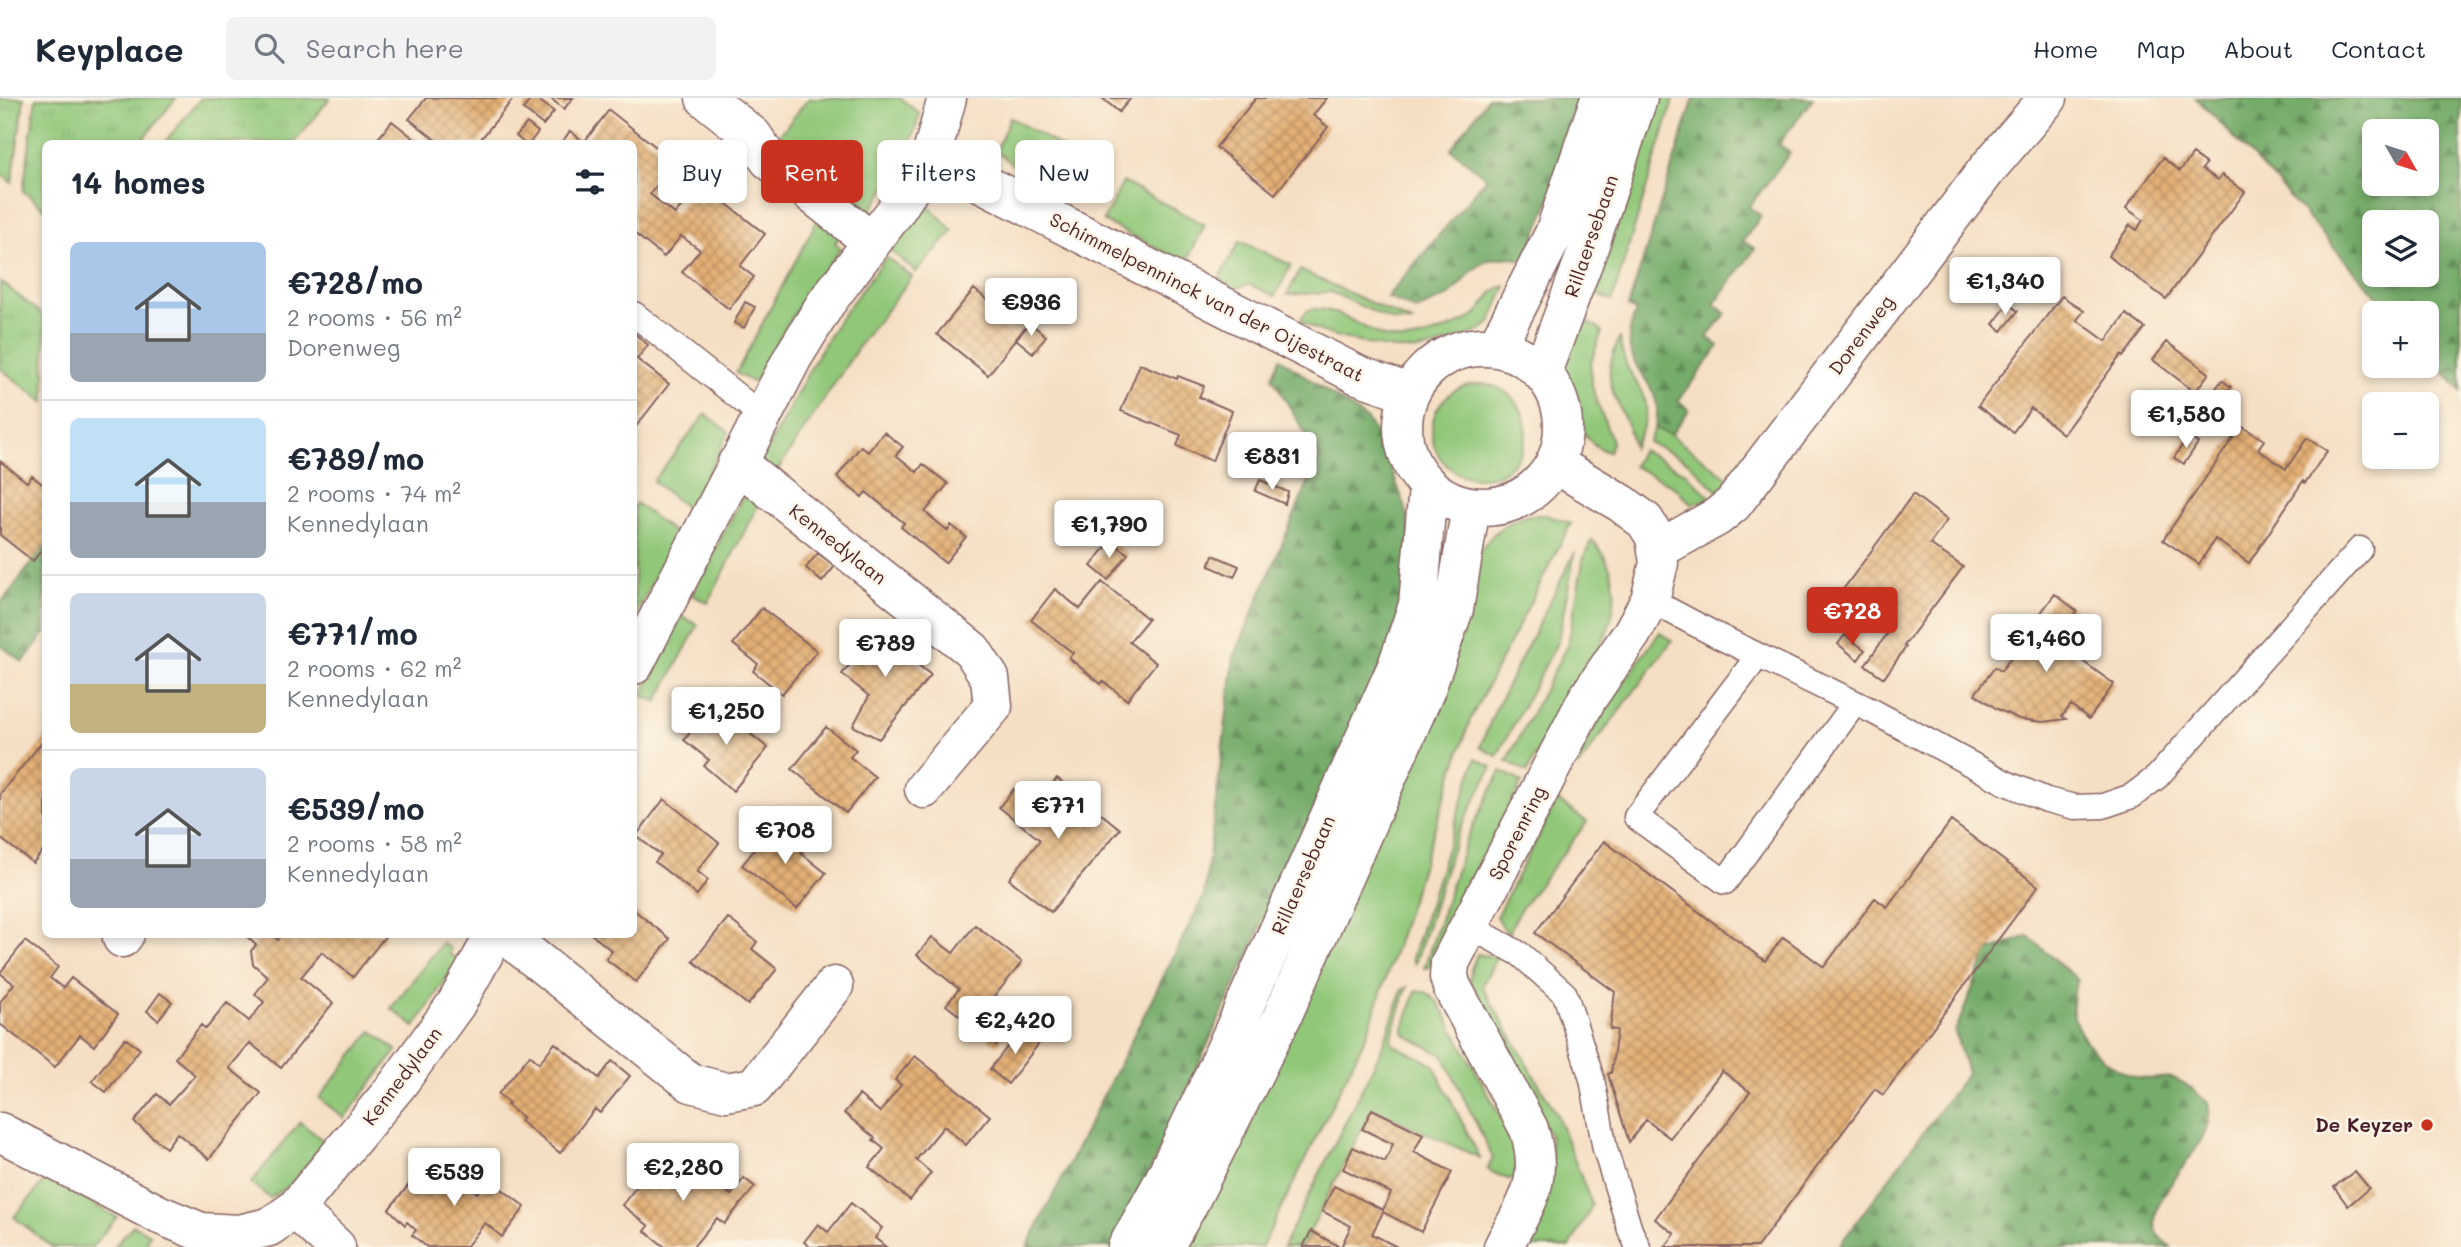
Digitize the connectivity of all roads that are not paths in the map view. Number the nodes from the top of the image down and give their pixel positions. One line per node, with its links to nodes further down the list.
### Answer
1 (705, 98): 9 (street)
2 (947, 98): 6 (street)
3 (1601, 98): 11 (street, Rillaersebaan)
4 (1638, 98): 12 (street, Rillaersebaan)
5 (2048, 98): 20 (street, Dorenweg)
6 (936, 140)
7 (1001, 193): 13 (street, Schimmelpenninck van der Oijestraat)
8 (901, 203): 9 (street)
9 (872, 242): 14 (street)
10 (637, 316): 14 (lane)
11 (1496, 348): 12 (street); 13 (street)
12 (1542, 372): 16 (street)
13 (1409, 393): 17 (street)
14 (761, 415): 15 (street)
15 (737, 463): 23 (street); 25 (street, Kennedylaan)
16 (1555, 464): 18 (street); 20 (street)
17 (1428, 487): 18 (street); 32 (street, Rillaersebaan)
18 (1471, 508): 33 (street, Rillaersebaan)
19 (2360, 549): 24 (lane)
20 (1657, 550): 21 (street, Sporenring)
21 (1650, 600): 22 (lane); 26 (street, Sporenring)
22 (1758, 656): 24 (lane); 24 (lane)
23 (637, 659)
24 (1854, 703)
25 (924, 789)
26 (1469, 926): 34 (street, Sporenring); 35 (lane)
27 (488, 938): 28 (street, Kennedylaan); 30 (street, Kennedylaan)
28 (834, 986)
29 (0, 1132): 30 (street, Kennedylaan)
30 (295, 1209): 31 (street)
31 (336, 1247)
32 (1127, 1247)
33 (1164, 1247)
34 (1503, 1247)
35 (1638, 1247)

